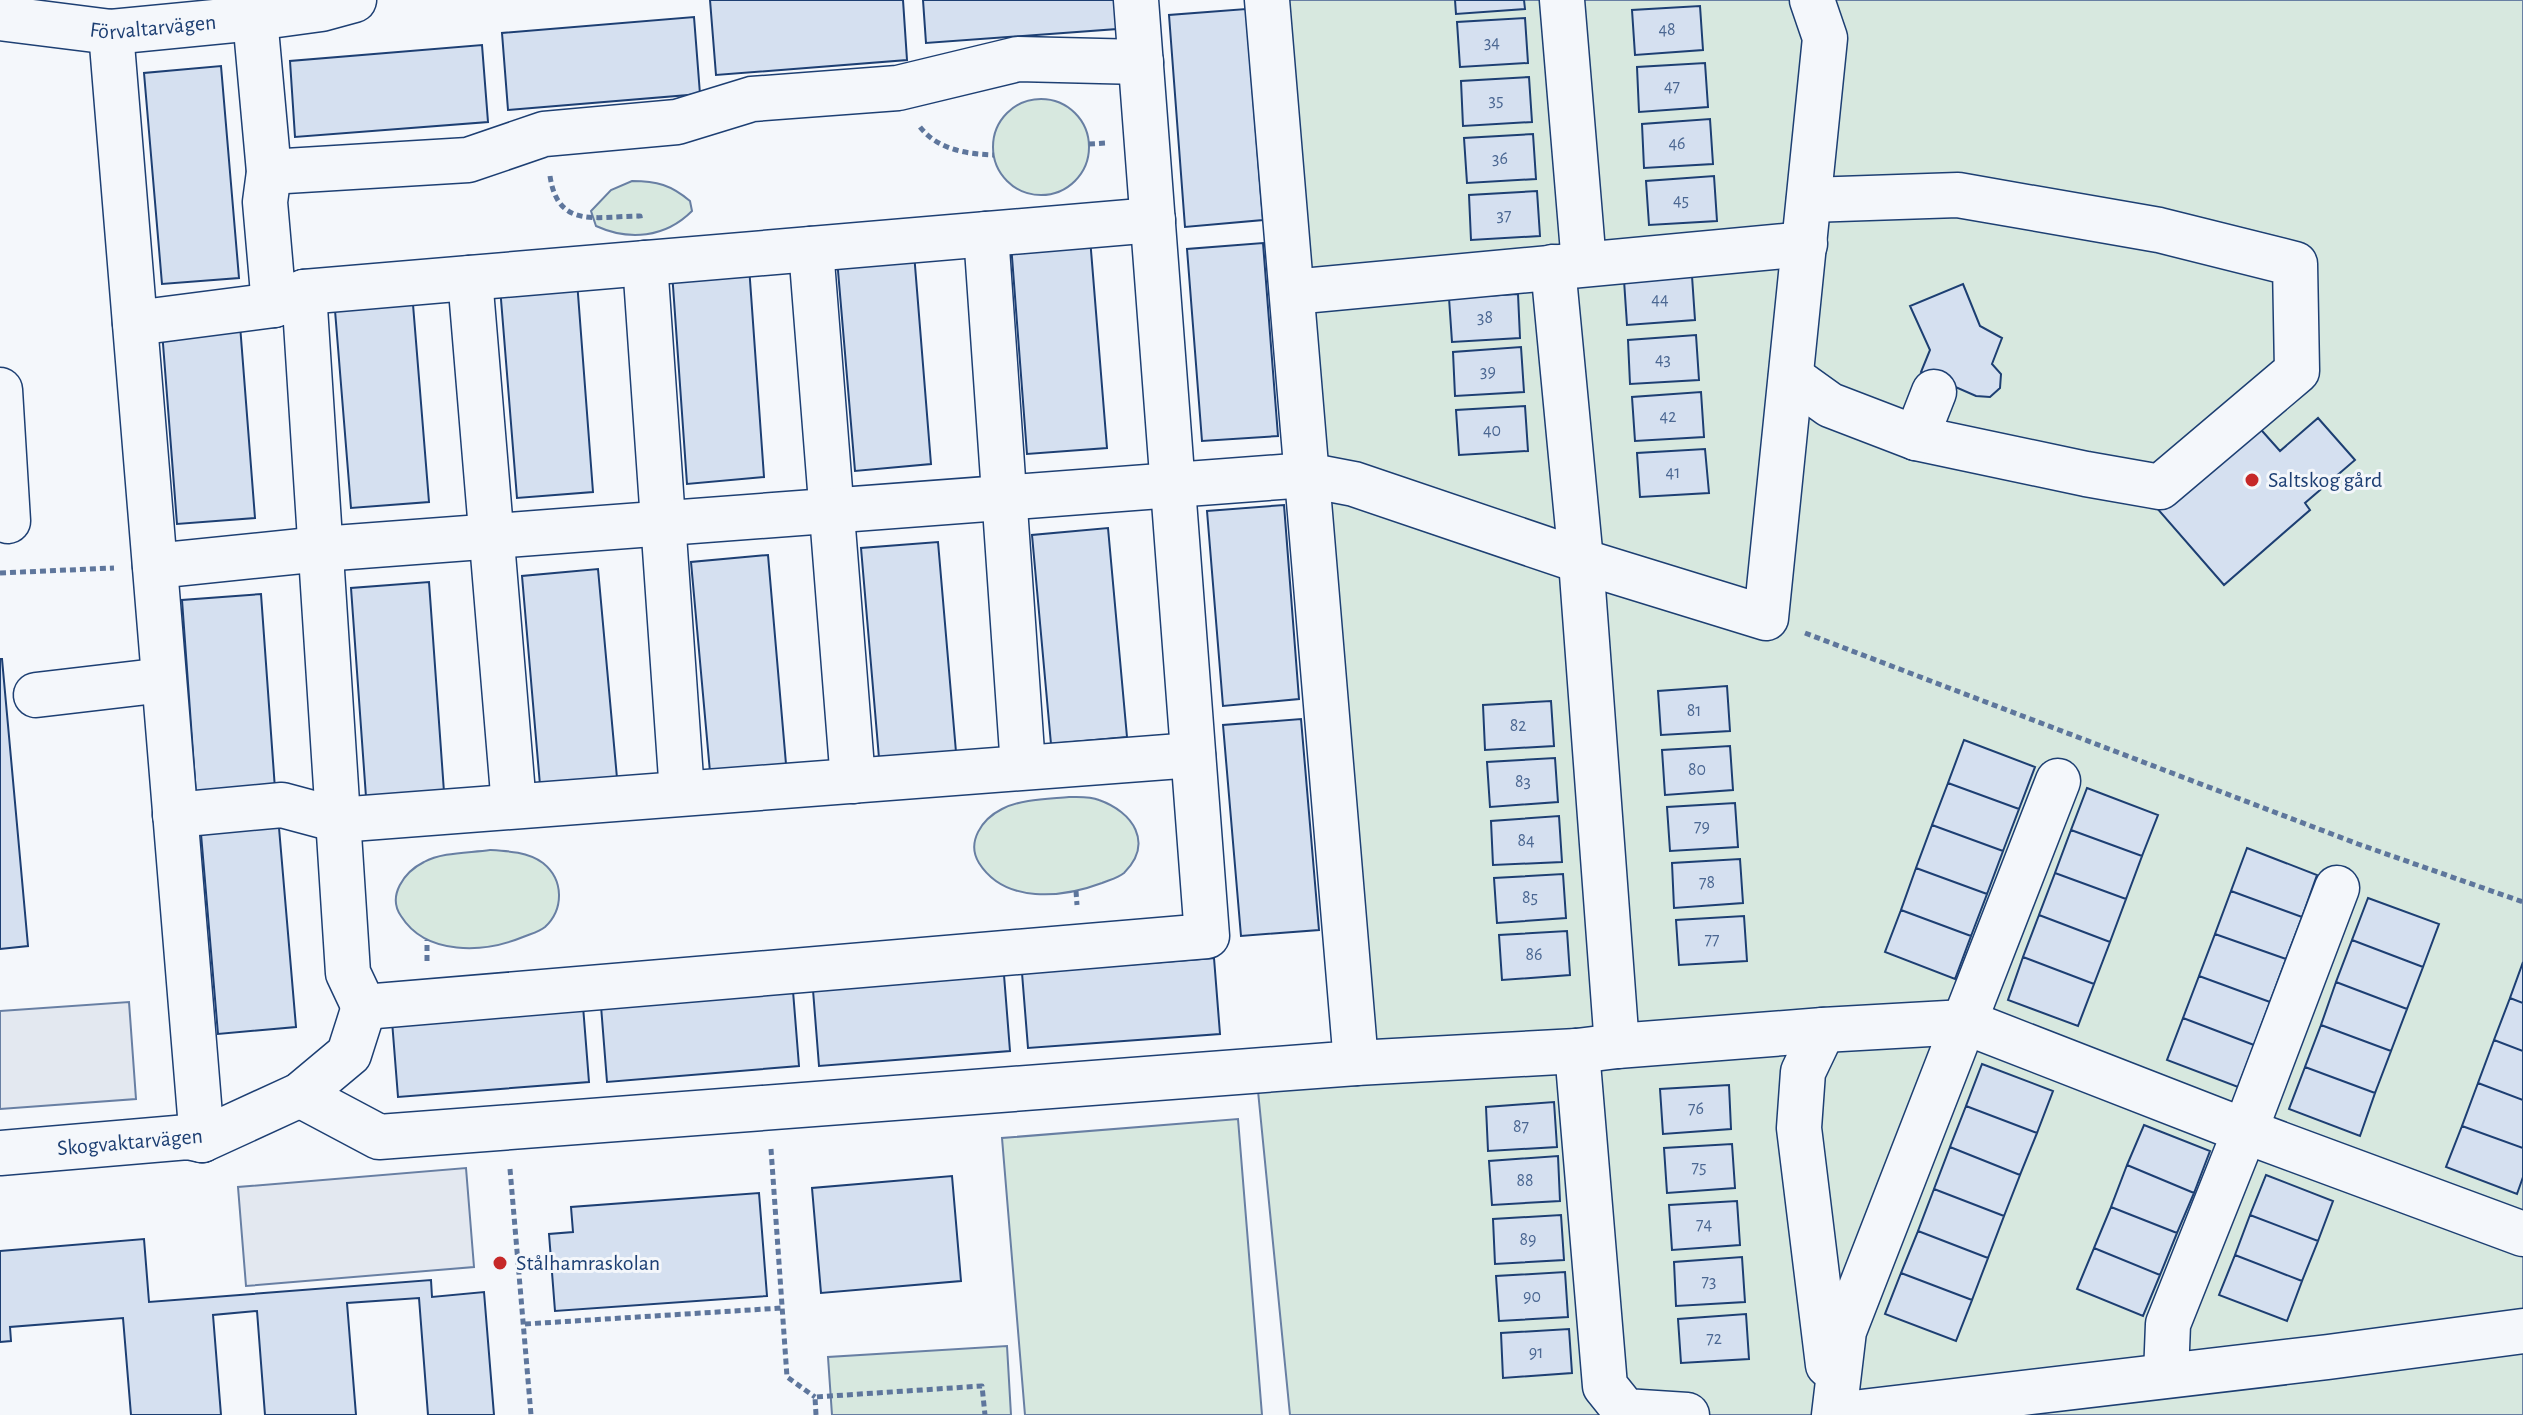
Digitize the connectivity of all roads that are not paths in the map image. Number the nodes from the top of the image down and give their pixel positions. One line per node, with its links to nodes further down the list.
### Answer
1 (354, 0): 7 (street, Förvaltarvägen)
2 (1136, 0): 9 (street)
3 (1267, 0): 19 (street)
4 (1562, 0): 17 (street)
5 (1812, 0): 11 (street)
6 (0, 18): 8 (street, Förvaltarvägen)
7 (255, 18): 8 (street, Förvaltarvägen); 10 (street)
8 (111, 32): 21 (street)
9 (1141, 62): 10 (street); 12 (street)
10 (269, 172): 20 (street)
11 (1809, 200): 14 (street); 25 (street)
12 (1153, 220): 13 (street); 27 (street)
13 (986, 234): 15 (street); 28 (street)
14 (1805, 244): 17 (street); 22 (street)
15 (811, 249): 16 (street); 29 (street)
16 (645, 263): 18 (street); 31 (street)
17 (1568, 266): 19 (street); 34 (street)
18 (470, 278): 20 (street); 32 (street)
19 (1292, 292): 26 (street)
20 (289, 298): 21 (street); 33 (street)
21 (135, 323): 35 (street)
22 (1791, 377): 25 (street); 34 (street)
23 (0, 390): 30 (street)
24 (1934, 392): 25 (street)
25 (1916, 438)
26 (1307, 475): 27 (street); 34 (street); 51 (street)
27 (1173, 485): 28 (street); 38 (street)
28 (1004, 497): 29 (street); 39 (street)
29 (831, 510): 31 (street); 40 (street)
30 (8, 521)
31 (663, 523): 32 (street); 42 (street)
32 (491, 535): 33 (street); 43 (street)
33 (321, 549): 35 (street); 45 (street)
34 (1581, 561): 50 (street)
35 (155, 566): 36 (street)
36 (164, 680): 37 (street); 44 (street)
37 (36, 695)
38 (1193, 755): 39 (street); 47 (street)
39 (1023, 767): 40 (street)
40 (853, 781): 42 (street)
41 (2058, 781): 48 (street)
42 (682, 793): 43 (street)
43 (514, 806): 45 (street)
44 (175, 815): 45 (street); 54 (street)
45 (338, 820): 47 (street)
46 (2337, 888): 53 (street)
47 (364, 1007): 52 (street, Skogvaktarvägen)
48 (1965, 1022): 49 (street); 49 (street); 53 (street)
49 (1823, 1030): 50 (street)
50 (1597, 1049): 51 (street); 59 (street)
51 (1356, 1063): 52 (street)
52 (300, 1095): 54 (street, Skogvaktarvägen)
53 (2245, 1131): 56 (street); 58 (street)
54 (202, 1140): 55 (street, Skogvaktarvägen)
55 (0, 1153)
56 (2523, 1234)
57 (2523, 1331): 58 (street)
58 (2166, 1375): 60 (street)
59 (1687, 1415)
60 (1836, 1415)

